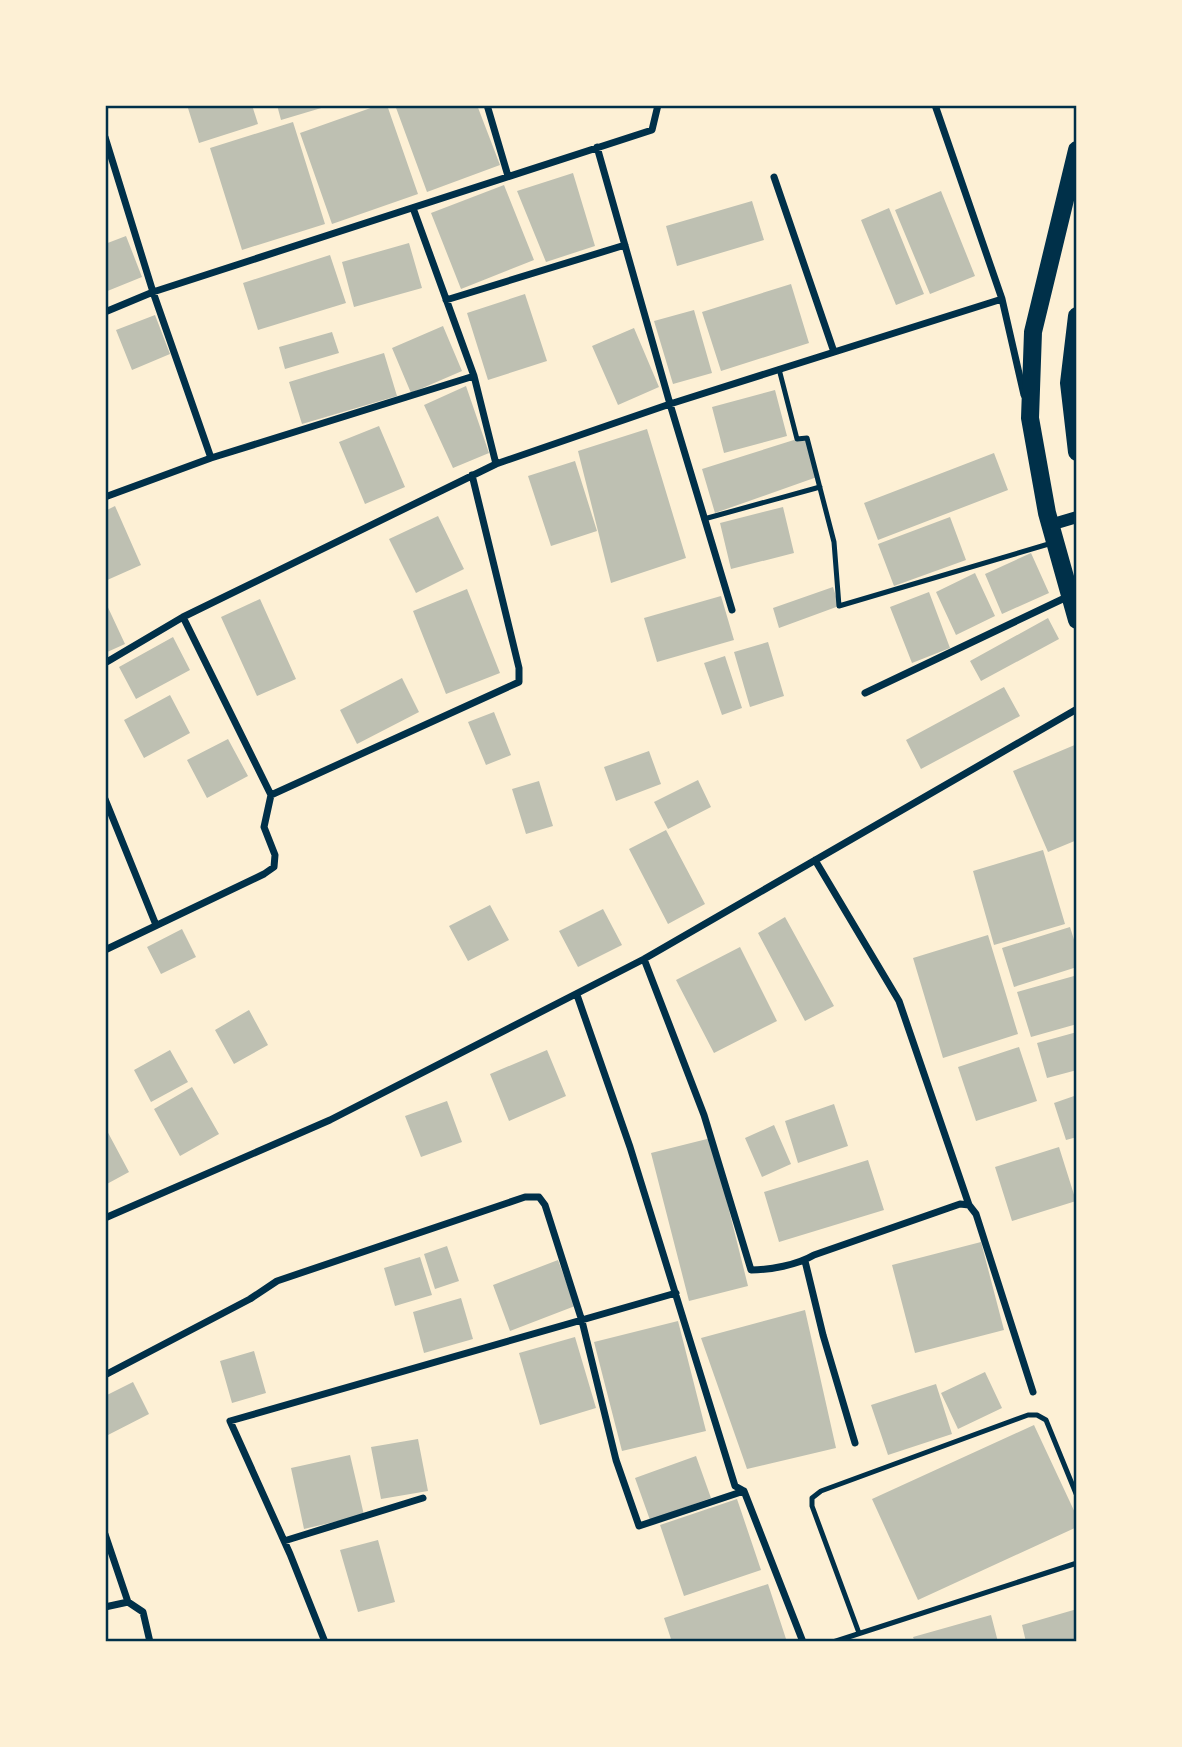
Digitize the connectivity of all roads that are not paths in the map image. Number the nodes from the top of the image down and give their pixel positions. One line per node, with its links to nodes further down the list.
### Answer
1 (487, 105): 7 (street)
2 (658, 105): 5 (street)
3 (935, 105): 12 (street)
4 (105, 137): 11 (street)
5 (597, 147): 7 (street); 10 (street)
6 (1077, 150): 20 (main road)
7 (508, 176): 9 (street)
8 (774, 177): 16 (street)
9 (412, 208): 11 (street); 13 (street)
10 (625, 245): 13 (street); 19 (street)
11 (153, 292): 14 (street); 22 (street)
12 (1002, 299): 16 (street); 20 (street)
13 (446, 300): 18 (street)
14 (105, 312)
15 (1077, 316): 21 (main road)
16 (834, 352): 17 (street)
17 (779, 369): 19 (street); 25 (lane)
18 (474, 376): 22 (street); 23 (street)
19 (670, 404): 23 (street); 28 (street)
20 (1030, 418): 29 (main road)
21 (1077, 452)
22 (211, 458): 26 (street)
23 (496, 464): 24 (street)
24 (471, 475): 32 (street); 37 (street)
25 (820, 487): 28 (lane); 29 (lane)
26 (105, 497)
27 (1077, 517): 29 (street)
28 (704, 519): 31 (street)
29 (1053, 533): 30 (main road)
30 (1070, 595): 33 (main road); 35 (street)
31 (732, 610)
32 (183, 617): 34 (street); 37 (street)
33 (1077, 620)
34 (105, 663)
35 (865, 693)
36 (1077, 709): 39 (street)
37 (271, 795): 40 (street)
38 (105, 800): 40 (street)
39 (815, 860): 42 (street); 44 (street)
40 (156, 925): 41 (street)
41 (105, 950)
42 (643, 960): 43 (street); 46 (street)
43 (577, 995): 45 (street); 47 (street)
44 (969, 1205): 46 (street); 50 (street)
45 (105, 1218)
46 (804, 1261): 51 (street)
47 (676, 1293): 48 (street); 52 (street)
48 (582, 1321): 49 (street); 52 (street); 56 (street)
49 (105, 1375)
50 (1032, 1392)
51 (855, 1443)
52 (744, 1491): 63 (street)
53 (1077, 1496): 60 (lane)
54 (423, 1498): 56 (street)
55 (105, 1534): 58 (street)
56 (284, 1541): 62 (street)
57 (1077, 1563): 60 (lane)
58 (128, 1602): 59 (street); 61 (street)
59 (105, 1607)
60 (859, 1633): 64 (lane)
61 (150, 1642)
62 (325, 1642)
63 (803, 1642)
64 (833, 1642)

